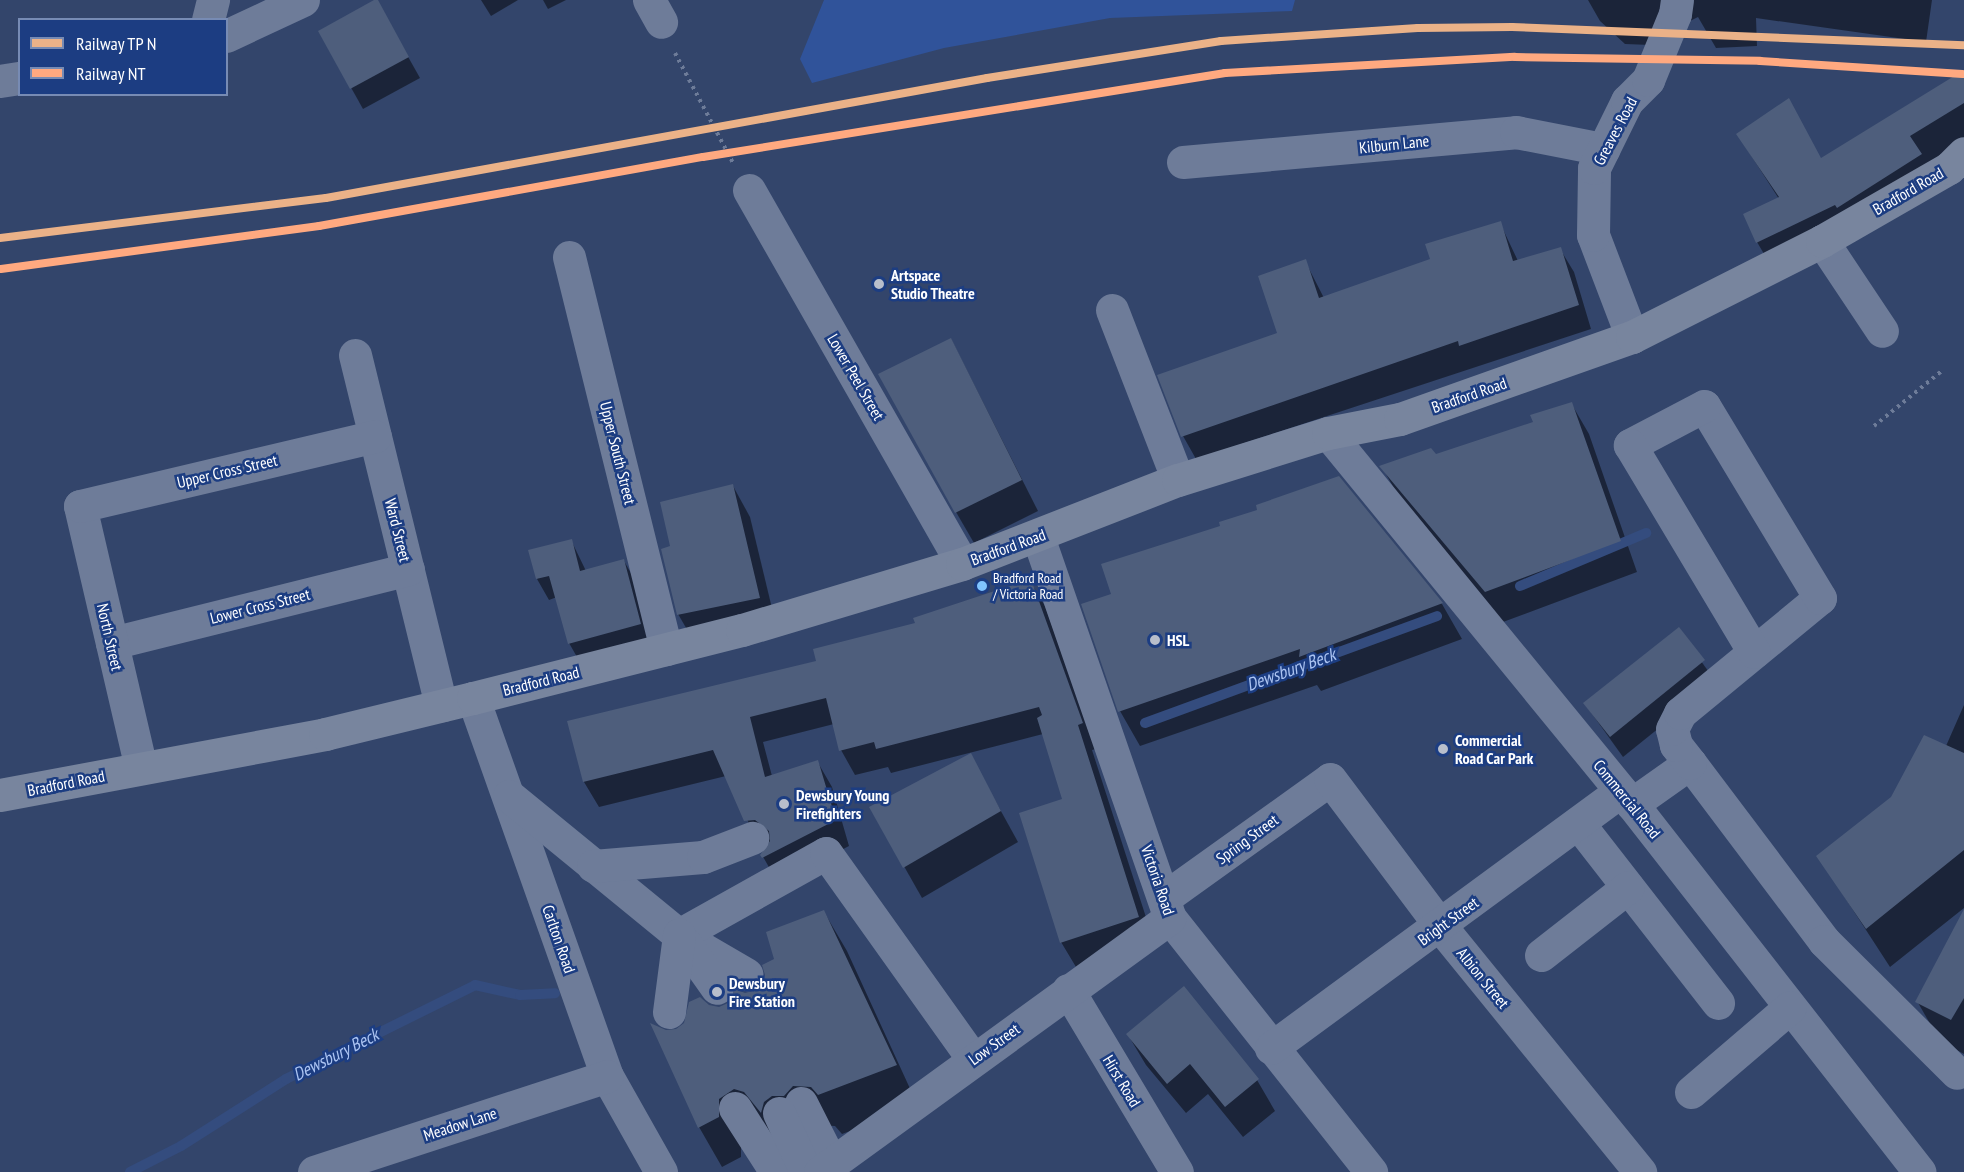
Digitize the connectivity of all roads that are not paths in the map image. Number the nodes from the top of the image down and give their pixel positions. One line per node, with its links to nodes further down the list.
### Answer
1 (213, 0): 4 (street)
2 (303, 0): 5 (street)
3 (1676, 7): 8 (street, Greaves Road)
4 (208, 18)
5 (228, 35)
6 (18, 78): 7 (street)
7 (0, 81)
8 (1603, 149): 10 (street, Kilburn Lane); 16 (street, Greaves Road)
9 (1964, 153): 12 (main road, Bradford Road)
10 (1184, 162)
11 (743, 179): 23 (street, Lower Peel Street)
12 (1822, 241): 15 (street); 16 (main road, Bradford Road)
13 (569, 257): 26 (street, Upper South Street)
14 (1112, 310): 20 (street)
15 (1882, 331)
16 (1632, 337): 18 (main road, Bradford Road)
17 (356, 355): 19 (street, Ward Street)
18 (1328, 433): 20 (main road, Bradford Road); 35 (street, Commercial Road)
19 (375, 436): 21 (street, Upper Cross Street); 24 (street, Ward Street)
20 (1178, 480): 22 (main road, Bradford Road)
21 (80, 506): 25 (street, North Street)
22 (1038, 537): 23 (main road, Bradford Road); 40 (street, Victoria Road)
23 (962, 564): 26 (main road, Bradford Road)
24 (408, 568): 25 (street, Lower Cross Street); 29 (street, Ward Street)
25 (112, 643): 31 (street, North Street)
26 (666, 649): 28 (main road, Bradford Road)
27 (1754, 652): 27 (street); 30 (street)
28 (473, 698): 29 (main road, Bradford Road); 34 (street, Carlton Road)
29 (441, 706): 31 (main road, Bradford Road)
30 (1690, 763): 35 (street, Bright Street); 50 (street)
31 (141, 768): 33 (main road, Bradford Road)
32 (1330, 779): 40 (street, Spring Street); 41 (street, Albion Street)
33 (0, 795)
34 (509, 796): 38 (street); 51 (street, Carlton Road)
35 (1626, 797): 36 (street, Bright Street); 47 (street, Commercial Road)
36 (1578, 823): 39 (street); 41 (street, Bright Street)
37 (752, 838): 38 (street)
38 (593, 866): 42 (street)
39 (1628, 887): 43 (street); 46 (street)
40 (1167, 908): 45 (street, Low Street); 48 (street, Victoria Road)
41 (1441, 927): 48 (street, Bright Street); 61 (street, Albion Street)
42 (679, 935): 42 (street); 44 (street); 49 (street)
43 (1541, 955)
44 (746, 974)
45 (1068, 990): 49 (street, Low Street); 59 (street, Hirst Road)
46 (1718, 1003)
47 (1790, 1007): 52 (street); 62 (street, Commercial Road)
48 (1271, 1048): 60 (street, Victoria Road)
49 (973, 1059): 54 (street, Low Street)
50 (1957, 1073)
51 (607, 1076): 55 (street, Meadow Lane); 56 (street, Carlton Road)
52 (1691, 1092)
53 (790, 1108): 54 (street)
54 (819, 1169)
55 (314, 1172)
56 (661, 1172)
57 (750, 1172): 58 (street)
58 (776, 1172)
59 (1177, 1172)
60 (1371, 1172)
61 (1640, 1172)
62 (1919, 1172)

